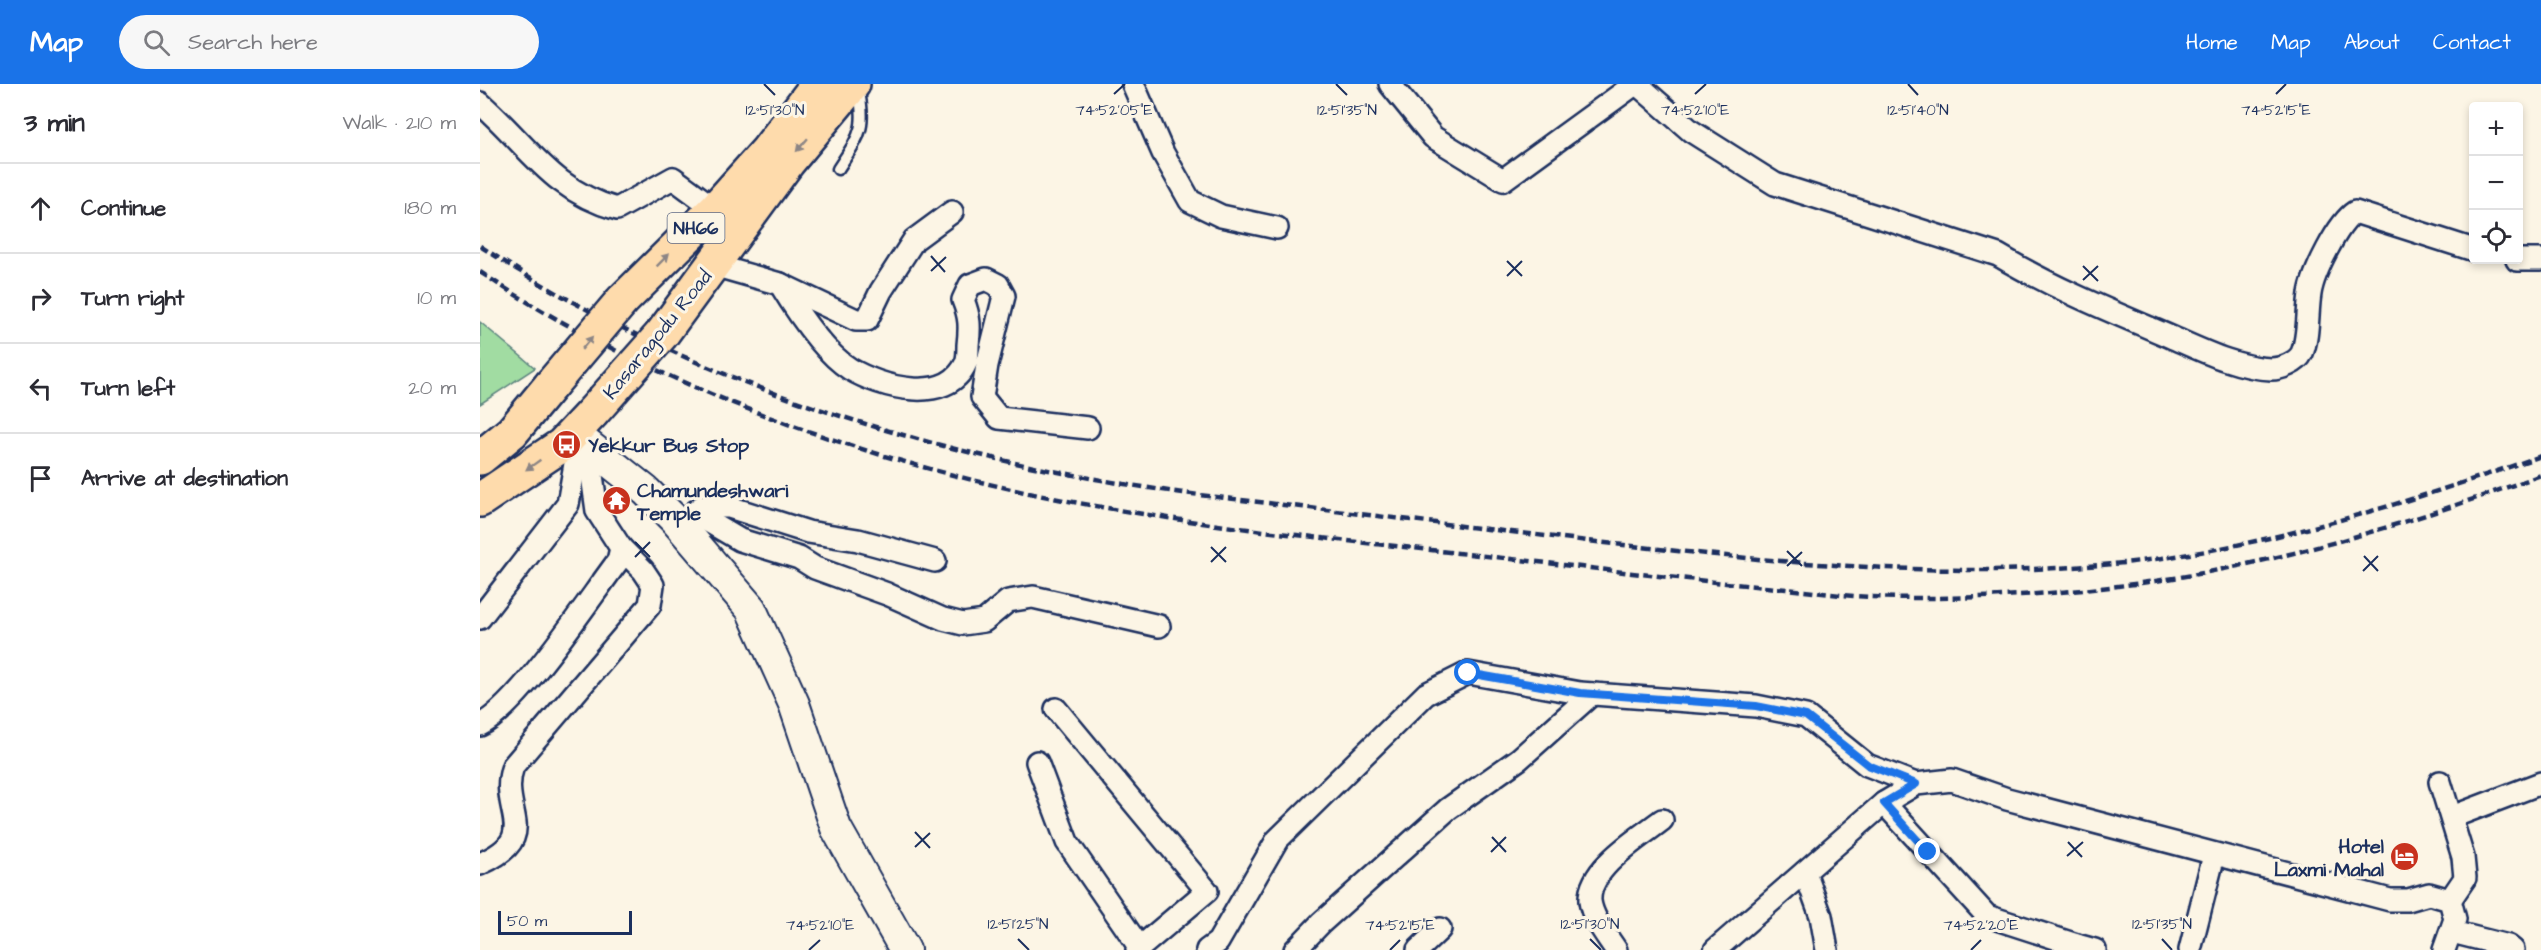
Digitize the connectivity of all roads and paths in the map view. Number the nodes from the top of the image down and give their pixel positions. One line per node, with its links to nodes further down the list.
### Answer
1 (818, 84): 8 (highway, NH66)
2 (856, 84): 7 (lane); 14 (highway, Kasaragodu Road / NH66, one-way to 14)
3 (1133, 84): 10 (street)
4 (1390, 84): 5 (street)
5 (1636, 84): 11 (street)
6 (480, 103): 8 (street)
7 (838, 169)
8 (715, 209): 18 (highway, NH66, one-way to 8, bridge)
9 (952, 212): 15 (street)
10 (1277, 228)
11 (2469, 248)
12 (2523, 260): 13 (street)
13 (2541, 260)
14 (713, 265): 15 (street); 16 (highway, Kasaragodu Road / NH66, bridge)
15 (780, 284): 17 (street)
16 (582, 423): 19 (highway, NH66, one-way to 19); 20 (street); 21 (street); 22 (street)
17 (1088, 428)
18 (494, 441)
19 (480, 500)
20 (568, 504): 21 (street); 25 (street)
21 (596, 505): 23 (street)
22 (685, 517): 24 (street); 26 (street); 45 (street)
23 (621, 549): 29 (street); 38 (street)
24 (935, 561)
25 (480, 618)
26 (1159, 626)
27 (1592, 694): 33 (street); 46 (street); 47 (street)
28 (1056, 709): 44 (street)
29 (480, 725)
30 (1037, 762): 44 (street)
31 (2440, 782): 35 (street)
32 (2541, 783): 35 (street)
33 (1916, 784): 34 (street); 37 (street)
34 (1884, 803): 39 (street); 43 (street)
35 (2452, 817): 40 (street)
36 (1662, 820): 49 (street)
37 (2214, 855): 40 (street); 52 (street)
38 (480, 864)
39 (1805, 872): 50 (street); 51 (street)
40 (2450, 900): 42 (street)
41 (1440, 928): 48 (street)
42 (2448, 941): 53 (street)
43 (2083, 948)
44 (1139, 949)
45 (905, 950)
46 (1207, 950)
47 (1295, 950)
48 (1418, 950)
49 (1616, 950)
50 (1715, 950)
51 (1827, 950)
52 (2190, 950)
53 (2513, 950)

